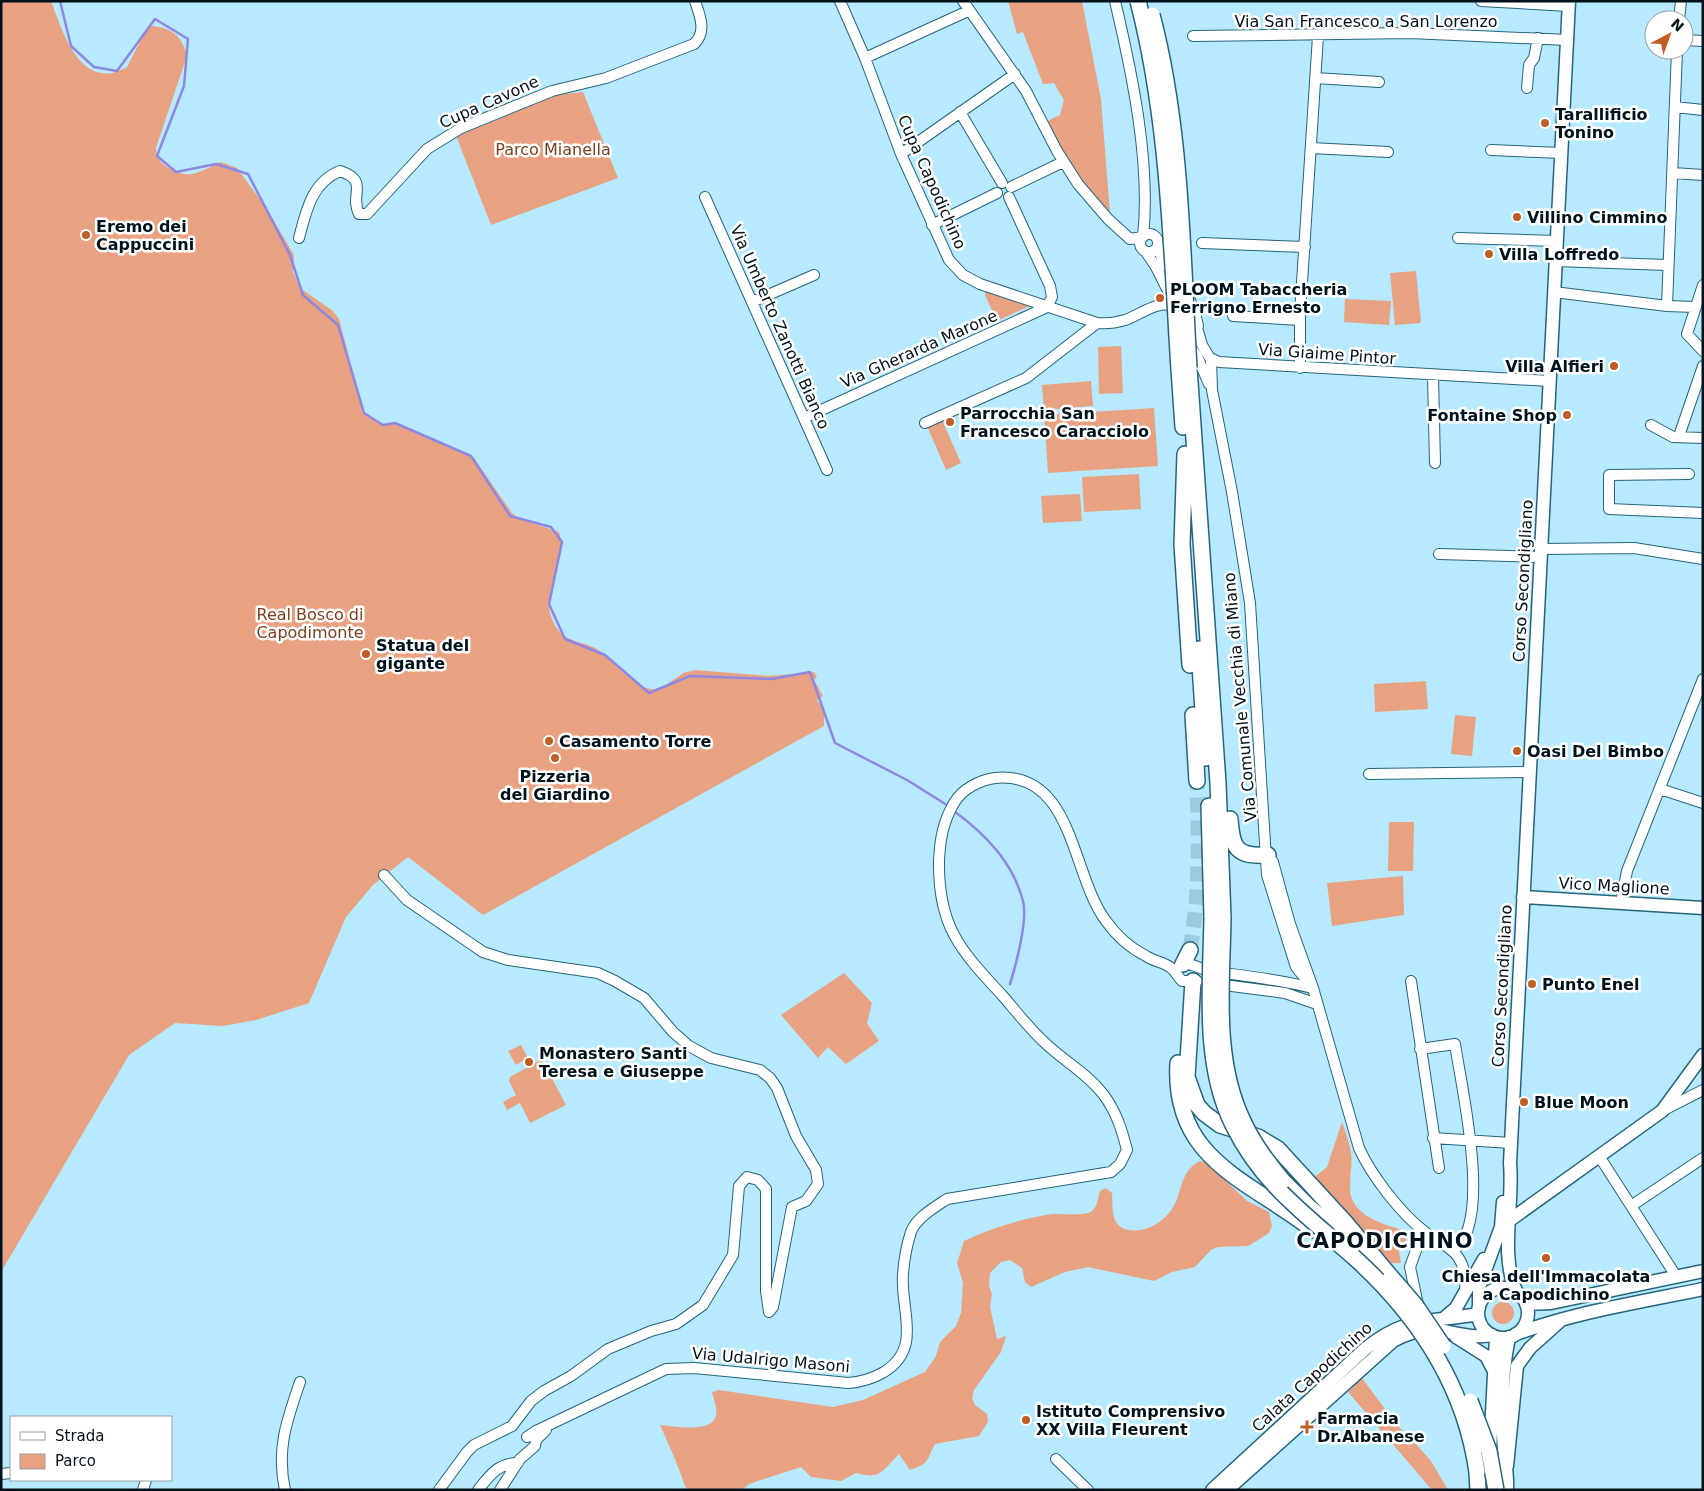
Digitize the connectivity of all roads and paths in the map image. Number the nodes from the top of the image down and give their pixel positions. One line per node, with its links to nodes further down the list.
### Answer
1 (695, 1): 36 (street, Cupa Cavone)
2 (840, 1): 13 (street, Cupa Capodichino)
3 (1115, 1): 32 (street)
4 (1138, 1): 60 (highway, bridge)
5 (1148, 1): 60 (highway, bridge)
6 (1481, 1): 7 (street)
7 (1569, 4): 12 (main road, Corso Secondigliano)
8 (966, 6): 13 (street); 15 (street)
9 (1193, 36): 10 (street, Via San Francesco a San Lorenzo)
10 (1318, 36): 11 (street, Via San Francesco a San Lorenzo); 16 (street)
11 (1538, 38): 12 (street, Via San Francesco a San Lorenzo); 18 (street)
12 (1568, 40): 26 (main road, Corso Secondigliano)
13 (865, 58): 25 (street, Cupa Capodichino)
14 (1677, 60): 19 (street)
15 (1015, 74): 21 (street); 27 (street)
16 (1315, 78): 17 (street); 22 (street)
17 (1379, 82)
18 (1527, 88)
19 (1675, 107): 20 (street); 28 (street)
20 (1703, 110)
21 (960, 112): 25 (street); 30 (street)
22 (1311, 148): 24 (street); 41 (street)
23 (1491, 150): 26 (street)
24 (1388, 152)
25 (901, 154): 33 (street, Cupa Capodichino)
26 (1562, 154): 38 (main road, Corso Secondigliano)
27 (1063, 162): 30 (street); 35 (street)
28 (1673, 173): 29 (street); 44 (street)
29 (1703, 175)
30 (1005, 190): 33 (street); 50 (street)
31 (705, 197): 48 (street, Via Umberto Zanotti Bianco)
32 (1146, 217): 34 (street); 35 (street)
33 (932, 225): 50 (street, Cupa Capodichino)
34 (1154, 235): 35 (street); 40 (street)
35 (1142, 237): 42 (street)
36 (299, 238)
37 (1458, 238): 38 (street)
38 (1557, 241): 43 (main road, Corso Secondigliano)
39 (1202, 243): 41 (street)
40 (1158, 246): 42 (street); 57 (street, Via Comunale Vecchia di Miano)
41 (1305, 247): 54 (street)
42 (1146, 252): 51 (street, Via Comunale Vecchia di Miano)
43 (1556, 261): 44 (street); 47 (main road, Corso Secondigliano)
44 (1667, 266): 49 (street)
45 (814, 274): 48 (street)
46 (1703, 285): 52 (street)
47 (1554, 292): 49 (street); 64 (main road, Corso Secondigliano)
48 (752, 302): 65 (street, Via Umberto Zanotti Bianco)
49 (1667, 306): 52 (street)
50 (1047, 307): 56 (street, Cupa Capodichino); 65 (street, Via Gherarda Marone)
51 (1174, 307): 55 (street, Via Comunale Vecchia di Miano); 56 (street, Cupa Capodichino)
52 (1695, 307): 59 (street)
53 (1233, 316): 54 (street)
54 (1300, 320): 62 (street)
55 (1174, 322): 57 (street); 58 (street, Via Comunale Vecchia di Miano)
56 (1097, 323): 66 (street)
57 (1198, 328): 58 (street); 60 (street, Via Comunale Vecchia di Miano)
58 (1186, 343): 60 (street, Via Comunale Vecchia di Miano)
59 (1703, 351)
60 (1202, 364): 62 (street, Via Giaime Pintor); 70 (highway); 84 (street, Via Comunale Vecchia di Miano)
61 (1703, 366): 68 (street)
62 (1300, 368): 63 (street, Via Giaime Pintor)
63 (1433, 376): 64 (street, Via Giaime Pintor); 71 (street)
64 (1550, 381): 75 (main road, Corso Secondigliano)
65 (804, 418): 72 (street, Via Umberto Zanotti Bianco)
66 (925, 423)
67 (1651, 425): 68 (street)
68 (1679, 436): 69 (street)
69 (1703, 438)
70 (1190, 454): 81 (highway); 84 (highway); 89 (highway)
71 (1435, 464)
72 (827, 470)
73 (1689, 474): 74 (street)
74 (1703, 513)
75 (1541, 553): 76 (street); 77 (street); 79 (main road, Corso Secondigliano)
76 (1439, 554)
77 (1703, 559)
78 (1703, 679): 82 (street)
79 (1530, 772): 80 (street); 86 (main road, Corso Secondigliano)
80 (1369, 774)
81 (1197, 781)
82 (1660, 789): 83 (street); 87 (street)
83 (1703, 803)
84 (1268, 855): 91 (street, Via Comunale Vecchia di Miano); 95 (street, Via Comunale Vecchia di Miano)
85 (384, 875): 131 (street)
86 (1523, 897): 87 (main road, Vico Maglione); 104 (main road, Corso Secondigliano)
87 (1621, 902): 88 (main road, Vico Maglione)
88 (1703, 908)
89 (1217, 917): 114 (highway, bridge); 117 (highway, bridge)
90 (1190, 950): 92 (highway)
91 (1296, 967): 93 (street); 95 (street, Via Comunale Vecchia di Miano)
92 (1184, 975): 93 (street, Via Udalrigo Masoni); 96 (street, Via Udalrigo Masoni); 114 (highway, bridge); 117 (highway, bridge); 132 (street, Via Udalrigo Masoni)
93 (1287, 981): 95 (street, Via Udalrigo Masoni)
94 (1411, 981): 98 (street)
95 (1313, 988): 96 (street, Via Udalrigo Masoni); 97 (street, Via Comunale Vecchia di Miano)
96 (1285, 993): 97 (street, Via Udalrigo Masoni)
97 (1317, 1004): 111 (street, Via Comunale Vecchia di Miano)
98 (1420, 1048): 102 (street); 103 (street)
99 (1703, 1055): 101 (main road)
100 (1703, 1090): 101 (street)
101 (1662, 1112): 105 (main road)
102 (1433, 1138): 103 (street); 108 (street)
103 (1470, 1141): 104 (street); 113 (street)
104 (1511, 1142): 107 (main road, Corso Secondigliano)
105 (1599, 1156): 109 (street); 110 (main road)
106 (1703, 1158): 109 (street)
107 (1510, 1163): 110 (main road, Corso Secondigliano); 112 (main road, Corso Secondigliano)
108 (1439, 1168)
109 (1632, 1206): 116 (street)
110 (1510, 1220): 120 (main road, Corso Secondigliano)
111 (1423, 1231): 113 (street, Via Comunale Vecchia di Miano); 124 (street)
112 (1498, 1237): 119 (main road); 122 (main road, Corso Secondigliano)
113 (1453, 1250): 119 (street)
114 (1356, 1260): 143 (highway, bridge)
115 (1703, 1271): 116 (main road)
116 (1676, 1276): 121 (main road)
117 (1391, 1277): 145 (highway, bridge)
118 (1703, 1289): 125 (main road)
119 (1466, 1291): 123 (main road)
120 (1517, 1293): 121 (main road); 122 (main road)
121 (1526, 1304): 127 (main road)
122 (1478, 1311): 123 (main road, Calata Capodichino); 128 (main road)
123 (1443, 1319): 124 (main road, Calata Capodichino)
124 (1424, 1320): 141 (main road, Calata Capodichino)
125 (1564, 1320): 127 (main road); 135 (main road)
126 (1452, 1334): 128 (main road, Calata Capodichino); 129 (main road); 142 (main road, Calata Capodichino)
127 (1513, 1335): 128 (main road); 135 (main road)
128 (1494, 1336): 129 (main road)
129 (1495, 1372): 144 (main road)
130 (300, 1382): 136 (street)
131 (512, 1426): 132 (street); 137 (street)
132 (529, 1442): 134 (street)
133 (1056, 1459): 140 (street)
134 (519, 1461): 138 (street); 139 (street)
135 (1507, 1466): 146 (main road)
136 (285, 1490)
137 (440, 1490)
138 (478, 1490)
139 (500, 1490)
140 (1088, 1490)
141 (1212, 1490)
142 (1227, 1490)
143 (1478, 1490)
144 (1488, 1490)
145 (1496, 1490)
146 (1507, 1490)

